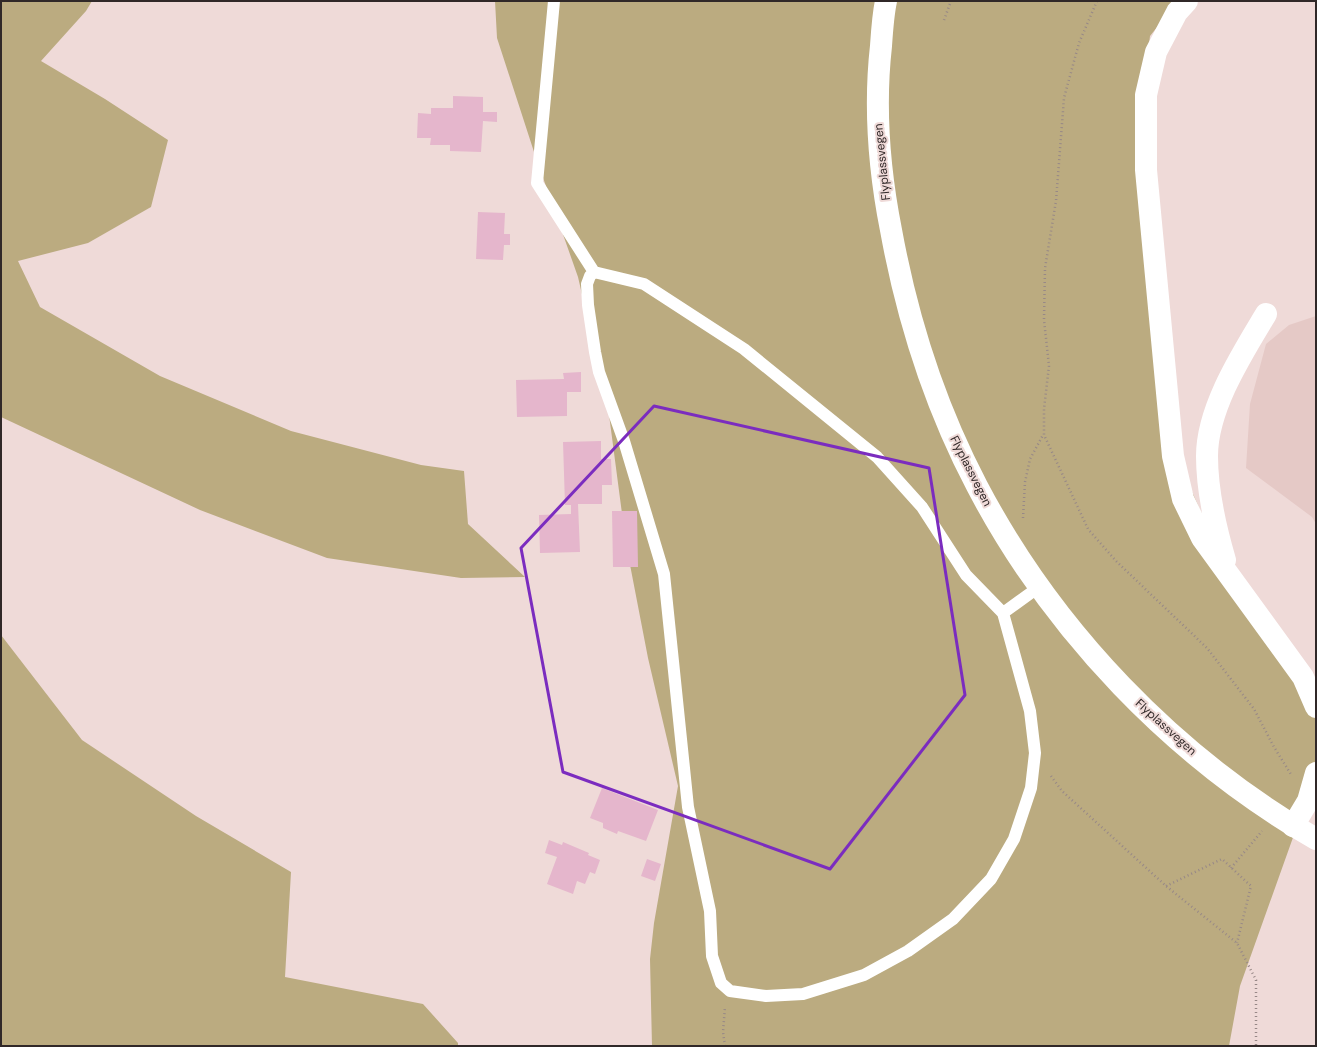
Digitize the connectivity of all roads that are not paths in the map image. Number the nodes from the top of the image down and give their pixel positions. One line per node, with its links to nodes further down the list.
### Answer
1 (554, 1): 4 (lane)
2 (886, 1): 7 (street, Flyplassvegen)
3 (1187, 1): 6 (street)
4 (594, 272): 8 (lane); 8 (lane)
5 (1266, 314): 6 (street)
6 (1230, 575): 9 (street)
7 (1039, 587): 8 (lane); 11 (street, Flyplassvegen)
8 (1003, 613)
9 (1316, 708)
10 (1316, 773): 11 (street)
11 (1285, 820): 12 (street, Flyplassvegen)
12 (1316, 839)

